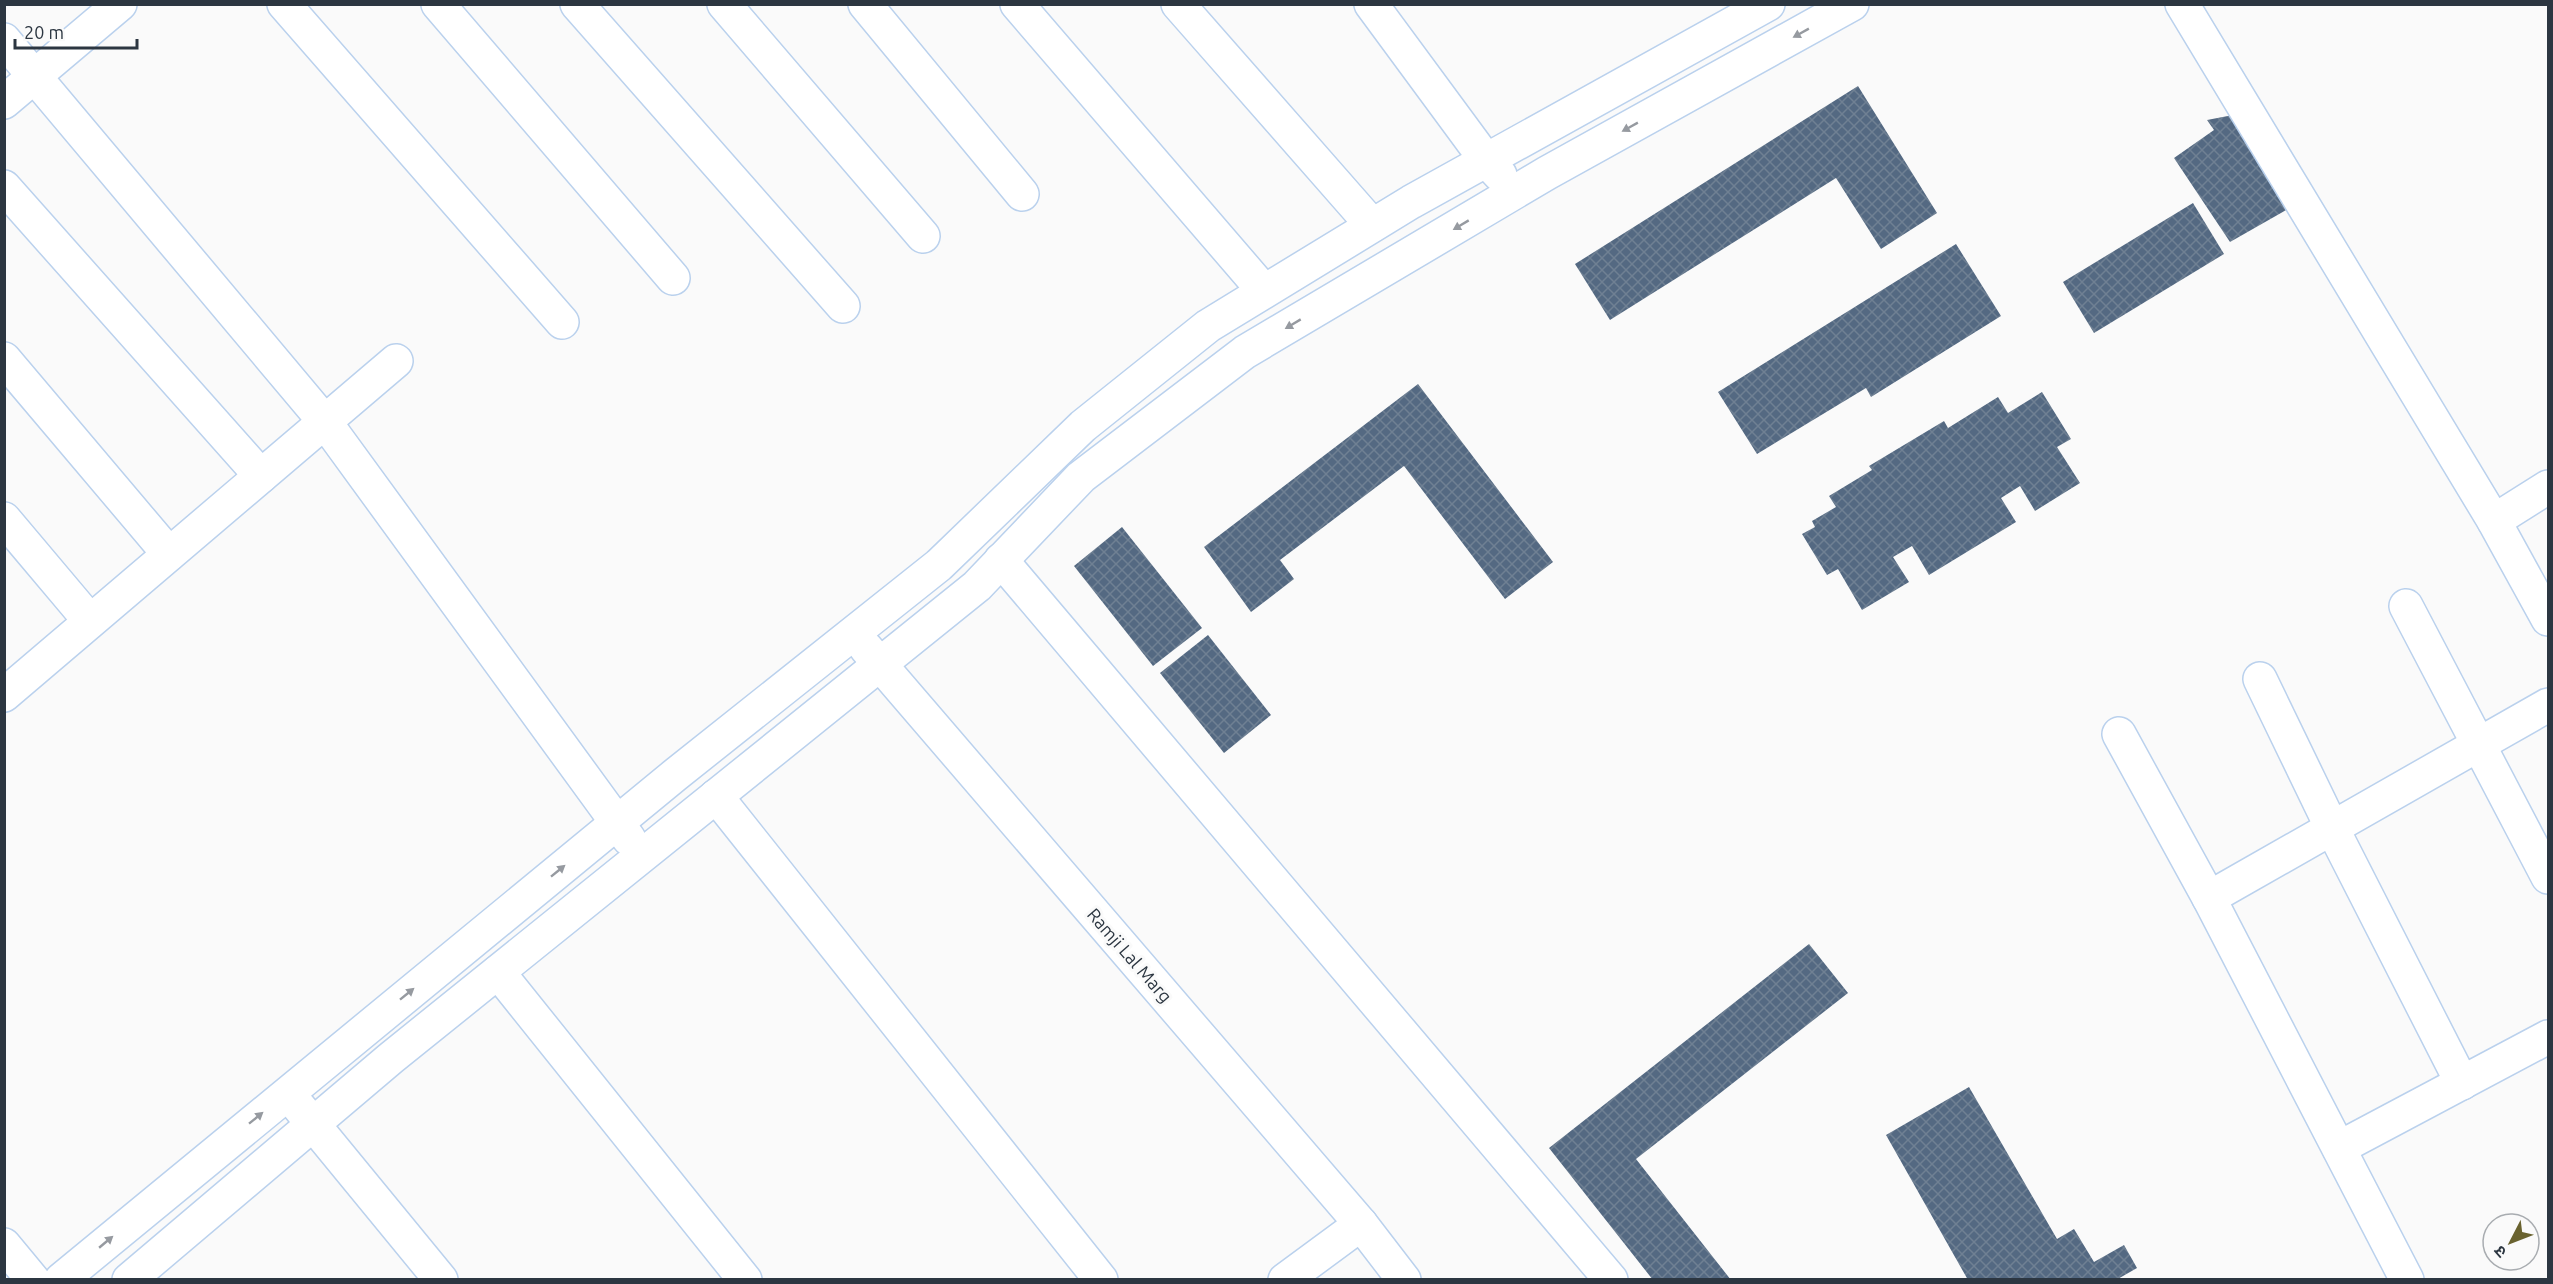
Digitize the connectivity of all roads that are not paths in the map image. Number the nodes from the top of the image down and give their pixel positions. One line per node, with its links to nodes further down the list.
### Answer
1 (120, 4): 14 (street)
2 (284, 4): 25 (street)
3 (438, 4): 22 (street)
4 (577, 4): 24 (street)
5 (724, 4): 21 (street)
6 (865, 4): 19 (street)
7 (1017, 4): 23 (street)
8 (1178, 4): 20 (street)
9 (1768, 4): 16 (street)
10 (1852, 4): 18 (street, one-way to 18)
11 (2182, 4): 32 (street)
12 (1388, 9): 16 (street)
13 (4, 40): 14 (street)
14 (34, 76): 15 (street); 28 (street)
15 (4, 102)
16 (1486, 160): 18 (street); 20 (street)
17 (4, 187): 29 (street)
18 (1516, 192): 34 (street, one-way to 34)
19 (1022, 194)
20 (1372, 225): 23 (street)
21 (923, 236)
22 (673, 278)
23 (1264, 291): 38 (street)
24 (843, 306)
25 (562, 322)
26 (4, 359): 33 (street)
27 (396, 361): 28 (street)
28 (325, 422): 29 (street); 46 (street)
29 (261, 476): 33 (street)
30 (2548, 487): 32 (street)
31 (4, 519): 37 (street)
32 (2494, 521): 36 (street)
33 (169, 554): 37 (street)
34 (1001, 560): 39 (street); 67 (street)
35 (2406, 606): 44 (street)
36 (2548, 618)
37 (90, 621): 41 (street)
38 (853, 633): 39 (street, Ramji Lal Marg); 46 (street)
39 (879, 664): 45 (street); 57 (street, Ramji Lal Marg)
40 (2260, 679): 47 (street)
41 (4, 695)
42 (2548, 705): 44 (street)
43 (2119, 734): 50 (street)
44 (2478, 746): 47 (street); 49 (street)
45 (716, 796): 48 (street); 64 (street)
46 (616, 824): 48 (street); 54 (street, one-way to 46)
47 (2332, 828): 50 (street); 53 (street)
48 (643, 855): 51 (street)
49 (2548, 877)
50 (2209, 897): 56 (street)
51 (498, 972): 55 (street); 63 (street)
52 (2548, 1037): 53 (street)
53 (2462, 1083): 56 (street)
54 (287, 1092): 55 (street); 60 (street, one-way to 54)
55 (312, 1125): 61 (street); 62 (street)
56 (2338, 1148): 68 (street)
57 (1361, 1224): 65 (street); 66 (street, Ramji Lal Marg)
58 (4, 1245): 59 (street)
59 (33, 1280)
60 (61, 1280)
61 (129, 1280)
62 (441, 1280)
63 (745, 1280)
64 (1101, 1280)
65 (1285, 1280)
66 (1404, 1280)
67 (1611, 1280)
68 (2407, 1280)

